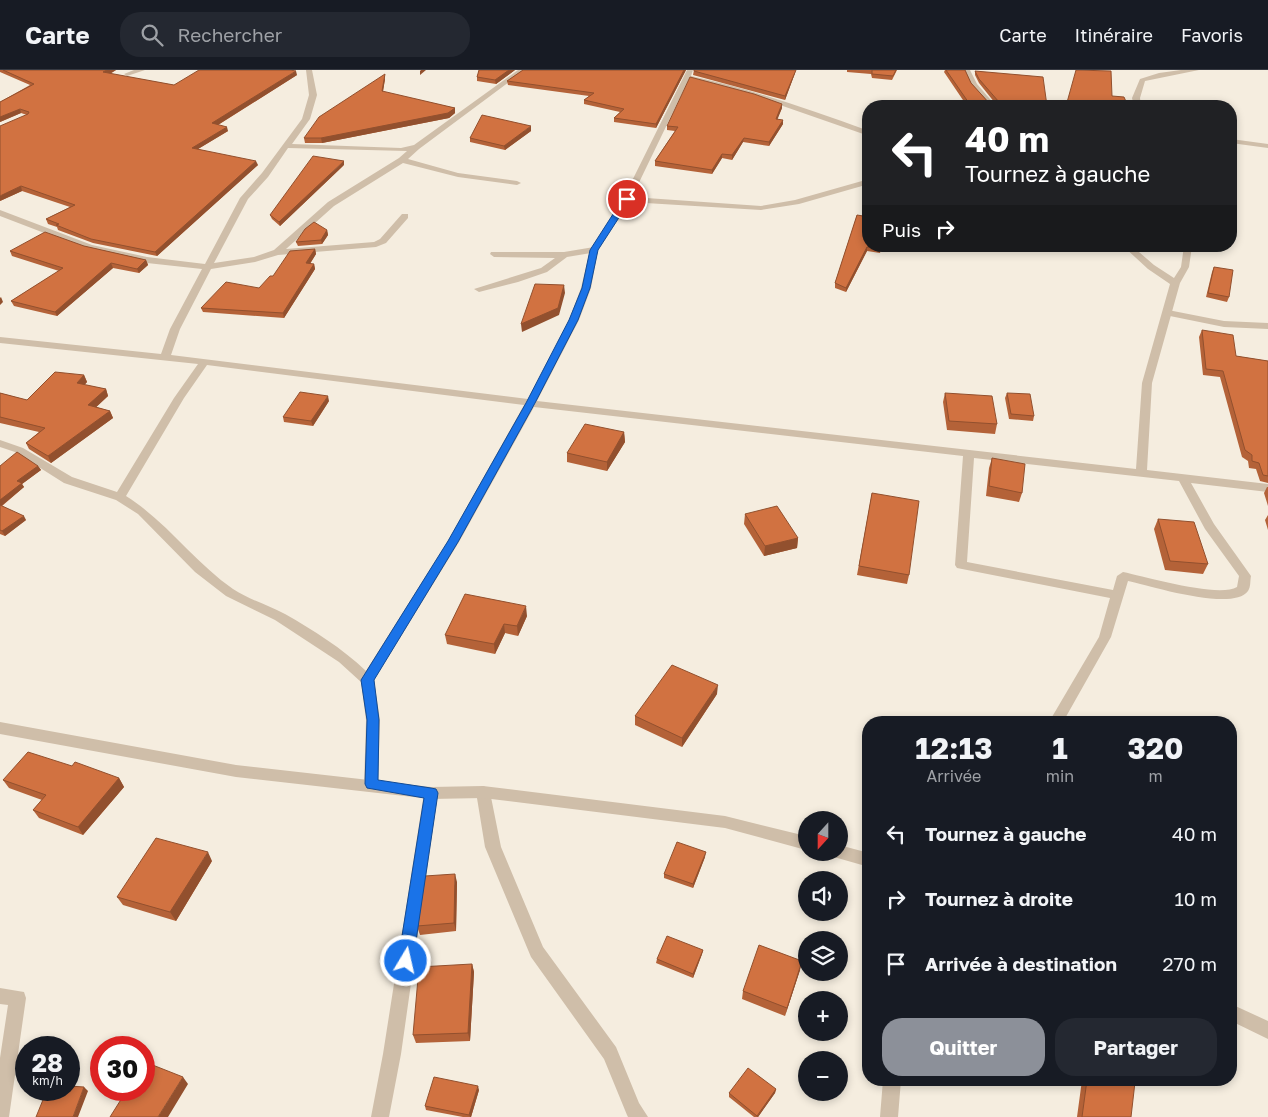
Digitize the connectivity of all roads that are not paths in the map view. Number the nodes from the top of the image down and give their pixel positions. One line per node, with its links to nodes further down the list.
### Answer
1 (142, 70): 7 (street)
2 (308, 70): 12 (street)
3 (522, 70): 14 (street)
4 (967, 70): 8 (street)
5 (1196, 70): 9 (street)
6 (689, 72): 10 (street); 18 (street)
7 (126, 74)
8 (988, 100)
9 (1136, 100)
10 (862, 131)
11 (1237, 142): 13 (street)
12 (287, 146): 14 (street); 27 (street)
13 (1268, 146)
14 (416, 147): 15 (street)
15 (402, 160): 16 (street); 22 (street)
16 (517, 183)
17 (862, 183): 18 (street)
18 (627, 199): 21 (street)
19 (0, 213): 27 (street)
20 (405, 216): 22 (street)
21 (594, 250): 26 (street); 35 (street)
22 (277, 252): 27 (street)
23 (1134, 252): 28 (street)
24 (1187, 252): 28 (street)
25 (494, 254): 26 (street)
26 (564, 255): 29 (street)
27 (207, 267): 33 (street)
28 (1175, 283): 30 (street)
29 (480, 289)
30 (1168, 313): 31 (street); 38 (street)
31 (1268, 326)
32 (0, 340): 33 (street)
33 (165, 357): 34 (street)
34 (204, 362): 35 (street); 41 (street)
35 (531, 403): 37 (street); 43 (street)
36 (0, 443): 41 (street)
37 (969, 452): 38 (street); 42 (street)
38 (1141, 473): 39 (street)
39 (1183, 478): 40 (street); 42 (street)
40 (1268, 488)
41 (120, 498): 43 (street)
42 (1118, 595): 44 (street)
43 (367, 680): 46 (street)
44 (1059, 716)
45 (0, 728): 46 (street)
46 (371, 784): 48 (street)
47 (483, 792): 48 (street); 49 (street); 58 (street)
48 (431, 793): 57 (street)
49 (798, 842)
50 (848, 854): 51 (street)
51 (862, 858)
52 (0, 996): 56 (street)
53 (1237, 1015): 54 (street)
54 (1268, 1030)
55 (892, 1086): 59 (street)
56 (0, 1116)
57 (380, 1117)
58 (639, 1117)
59 (889, 1117)

